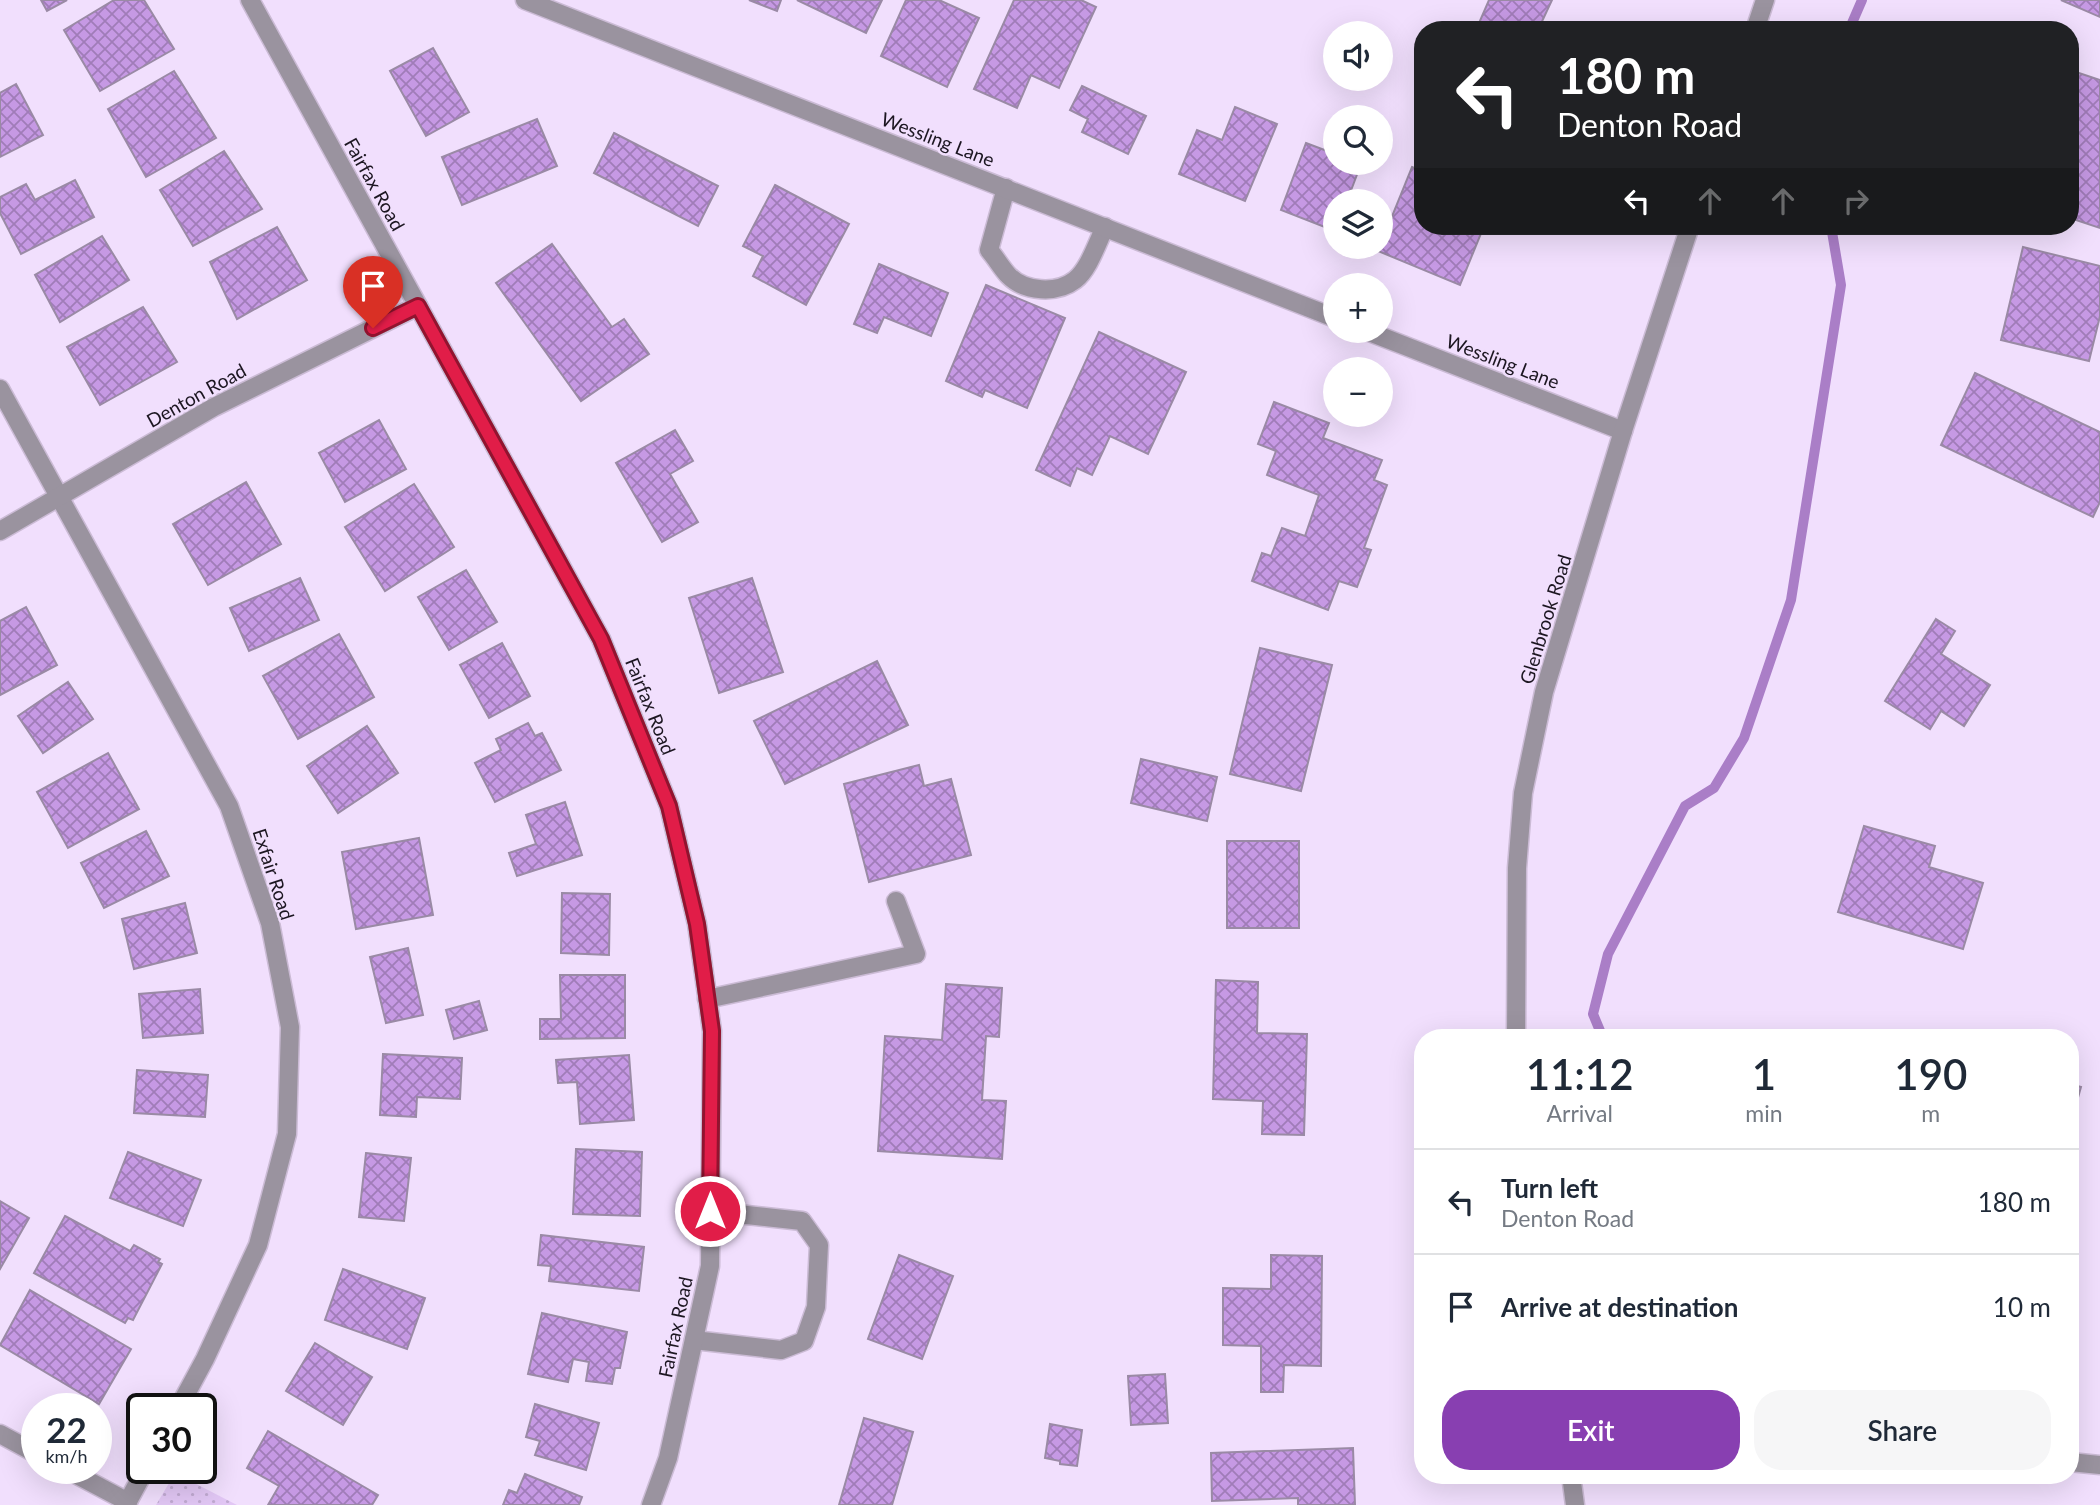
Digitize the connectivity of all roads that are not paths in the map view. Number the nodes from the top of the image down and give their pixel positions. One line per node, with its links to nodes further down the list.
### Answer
1 (250, 0): 8 (street, Fairfax Road)
2 (525, 0): 5 (street, Wessling Lane)
3 (1765, 0): 4 (street)
4 (1758, 21)
5 (1006, 188): 6 (street, Wessling Lane); 6 (street)
6 (1105, 227): 9 (street, Wessling Lane)
7 (1687, 235): 12 (street, Glenbrook Road)
8 (418, 306): 13 (street, Denton Road); 16 (street, Fairfax Road)
9 (1323, 313)
10 (1393, 341): 12 (street, Wessling Lane)
11 (0, 389): 13 (street, Exfair Road)
12 (1623, 431): 17 (street, Glenbrook Road)
13 (61, 497): 14 (street, Denton Road); 20 (street, Exfair Road)
14 (0, 531)
15 (896, 901): 16 (street)
16 (707, 999): 18 (street, Fairfax Road)
17 (1516, 1029)
18 (710, 1211): 19 (street, Fairfax Road); 19 (street)
19 (694, 1340): 29 (street, Fairfax Road)
20 (187, 1393)
21 (0, 1434): 22 (street)
22 (21, 1445)
23 (2079, 1463): 24 (street)
24 (2100, 1465)
25 (92, 1484): 28 (street)
26 (138, 1484): 28 (street)
27 (1572, 1484): 30 (street)
28 (127, 1504)
29 (651, 1505)
30 (1575, 1505)

